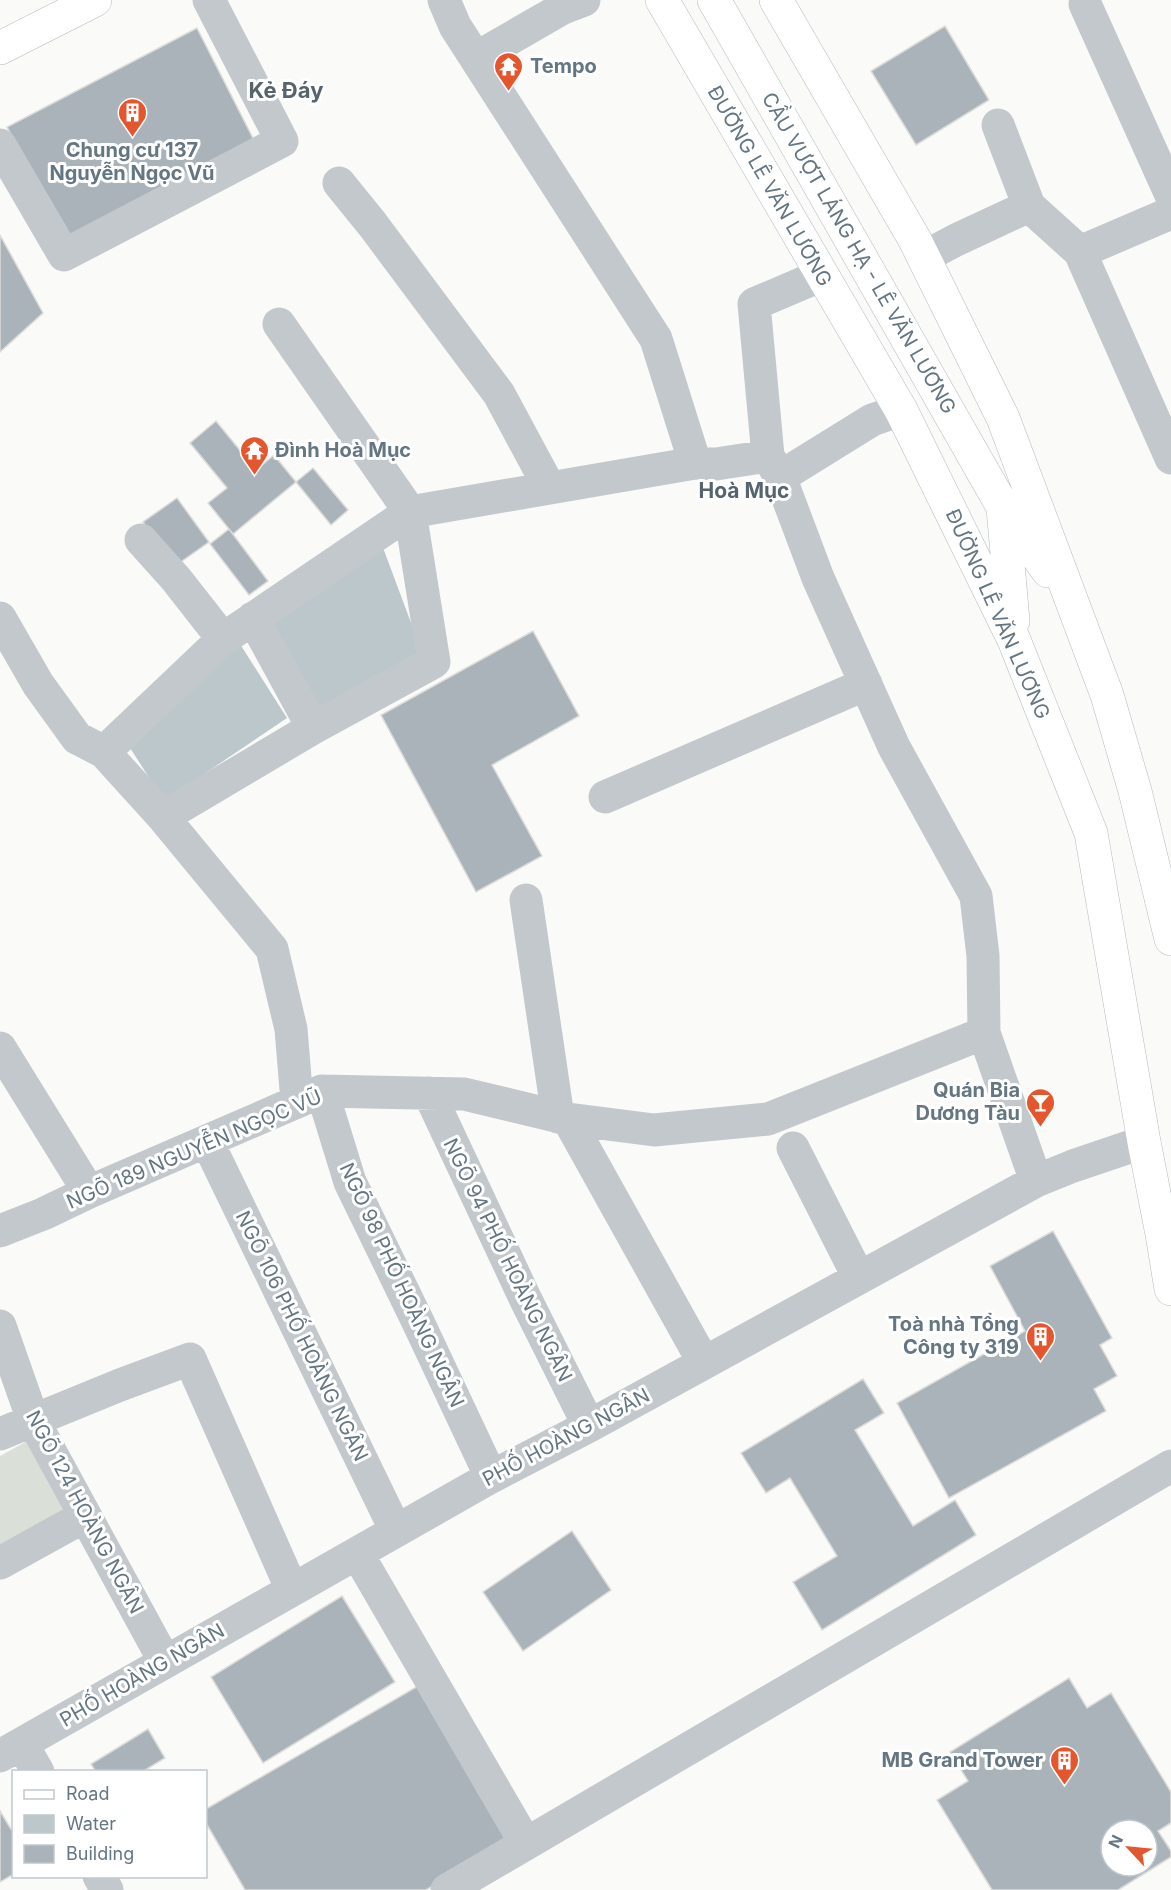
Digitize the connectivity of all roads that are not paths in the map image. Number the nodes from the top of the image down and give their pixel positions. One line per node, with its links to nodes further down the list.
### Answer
1 (96, 0): 9 (main road)
2 (209, 0): 12 (street)
3 (444, 0): 10 (street)
4 (584, 0): 10 (street)
5 (662, 0): 19 (main road, ĐƯỜNG LÊ VĂN LƯƠNG)
6 (714, 0): 26 (main road, CẦU VƯỢT LÁNG HẠ - LÊ VĂN LƯƠNG)
7 (776, 0): 18 (main road)
8 (1085, 4): 14 (street)
9 (0, 48)
10 (476, 58): 23 (street)
11 (999, 125): 15 (street)
12 (0, 145)
13 (339, 183): 25 (street)
14 (1171, 195)
15 (1029, 206): 17 (street); 18 (street)
16 (1171, 213): 17 (street)
17 (1080, 252): 22 (street)
18 (924, 258): 29 (main road)
19 (822, 275): 21 (main road, ĐƯỜNG LÊ VĂN LƯƠNG); 24 (street)
20 (279, 324): 27 (street)
21 (901, 410): 24 (street); 33 (main road, ĐƯỜNG LÊ VĂN LƯƠNG)
22 (1171, 458)
23 (694, 463): 24 (street); 25 (street)
24 (774, 467): 34 (street)
25 (549, 488): 27 (street)
26 (1003, 507): 29 (main road, CẦU VƯỢT LÁNG HẠ - LÊ VĂN LƯƠNG); 33 (main road, CẦU VƯỢT LÁNG HẠ - LÊ VĂN LƯƠNG)
27 (410, 512): 31 (street); 35 (street)
28 (141, 540): 32 (street)
29 (1075, 610): 40 (main road)
30 (0, 618): 36 (street)
31 (253, 618): 32 (street); 35 (street)
32 (223, 639): 36 (street)
33 (1014, 640): 47 (main road, ĐƯỜNG LÊ VĂN LƯƠNG)
34 (866, 684): 37 (street); 41 (street)
35 (313, 728): 38 (street)
36 (104, 752): 38 (street, NGÕ 98 PHỐ HOÀNG NGÂN)
37 (605, 797)
38 (163, 817): 44 (street, NGÕ 98 PHỐ HOÀNG NGÂN)
39 (526, 900): 45 (street)
40 (1171, 939)
41 (984, 1033): 45 (street, NGÕ 189 NGUYỄN NGỌC VŨ); 49 (street)
42 (0, 1048): 50 (street)
43 (429, 1093): 44 (street, NGÕ 189 NGUYỄN NGỌC VŨ); 45 (street, NGÕ 189 NGUYỄN NGỌC VŨ); 57 (street, NGÕ 94 PHỐ HOÀNG NGÂN)
44 (310, 1096): 46 (street, NGÕ 189 NGUYỄN NGỌC VŨ); 60 (street, NGÕ 98 PHỐ HOÀNG NGÂN)
45 (563, 1118): 55 (street)
46 (207, 1141): 50 (street, NGÕ 189 NGUYỄN NGỌC VŨ); 62 (street, NGÕ 106 PHỐ HOÀNG NGÂN)
47 (1144, 1142): 49 (street, PHỐ HOÀNG NGÂN); 53 (main road, ĐƯỜNG LÊ VĂN LƯƠNG)
48 (793, 1148): 52 (street)
49 (1036, 1181): 52 (street, PHỐ HOÀNG NGÂN)
50 (89, 1192): 51 (street, NGÕ 189 NGUYỄN NGỌC VŨ)
51 (0, 1231)
52 (859, 1278): 55 (street, PHỐ HOÀNG NGÂN)
53 (1171, 1289)
54 (0, 1326): 56 (street, NGÕ 124 HOÀNG NGÂN)
55 (704, 1363): 57 (street, PHỐ HOÀNG NGÂN)
56 (33, 1420): 58 (street); 61 (street, NGÕ 124 HOÀNG NGÂN); 65 (street)
57 (589, 1426): 60 (street, PHỐ HOÀNG NGÂN)
58 (0, 1434)
59 (1171, 1466): 69 (street)
60 (491, 1477): 62 (street, PHỐ HOÀNG NGÂN)
61 (85, 1516): 64 (street); 66 (street, NGÕ 124 HOÀNG NGÂN)
62 (396, 1530): 63 (street, PHỐ HOÀNG NGÂN)
63 (357, 1553): 65 (street, PHỐ HOÀNG NGÂN); 69 (street)
64 (0, 1563)
65 (292, 1590): 66 (street, PHỐ HOÀNG NGÂN)
66 (165, 1662): 67 (street, PHỐ HOÀNG NGÂN)
67 (11, 1750): 68 (street)
68 (36, 1770)
69 (526, 1844): 70 (street)
70 (447, 1890)

